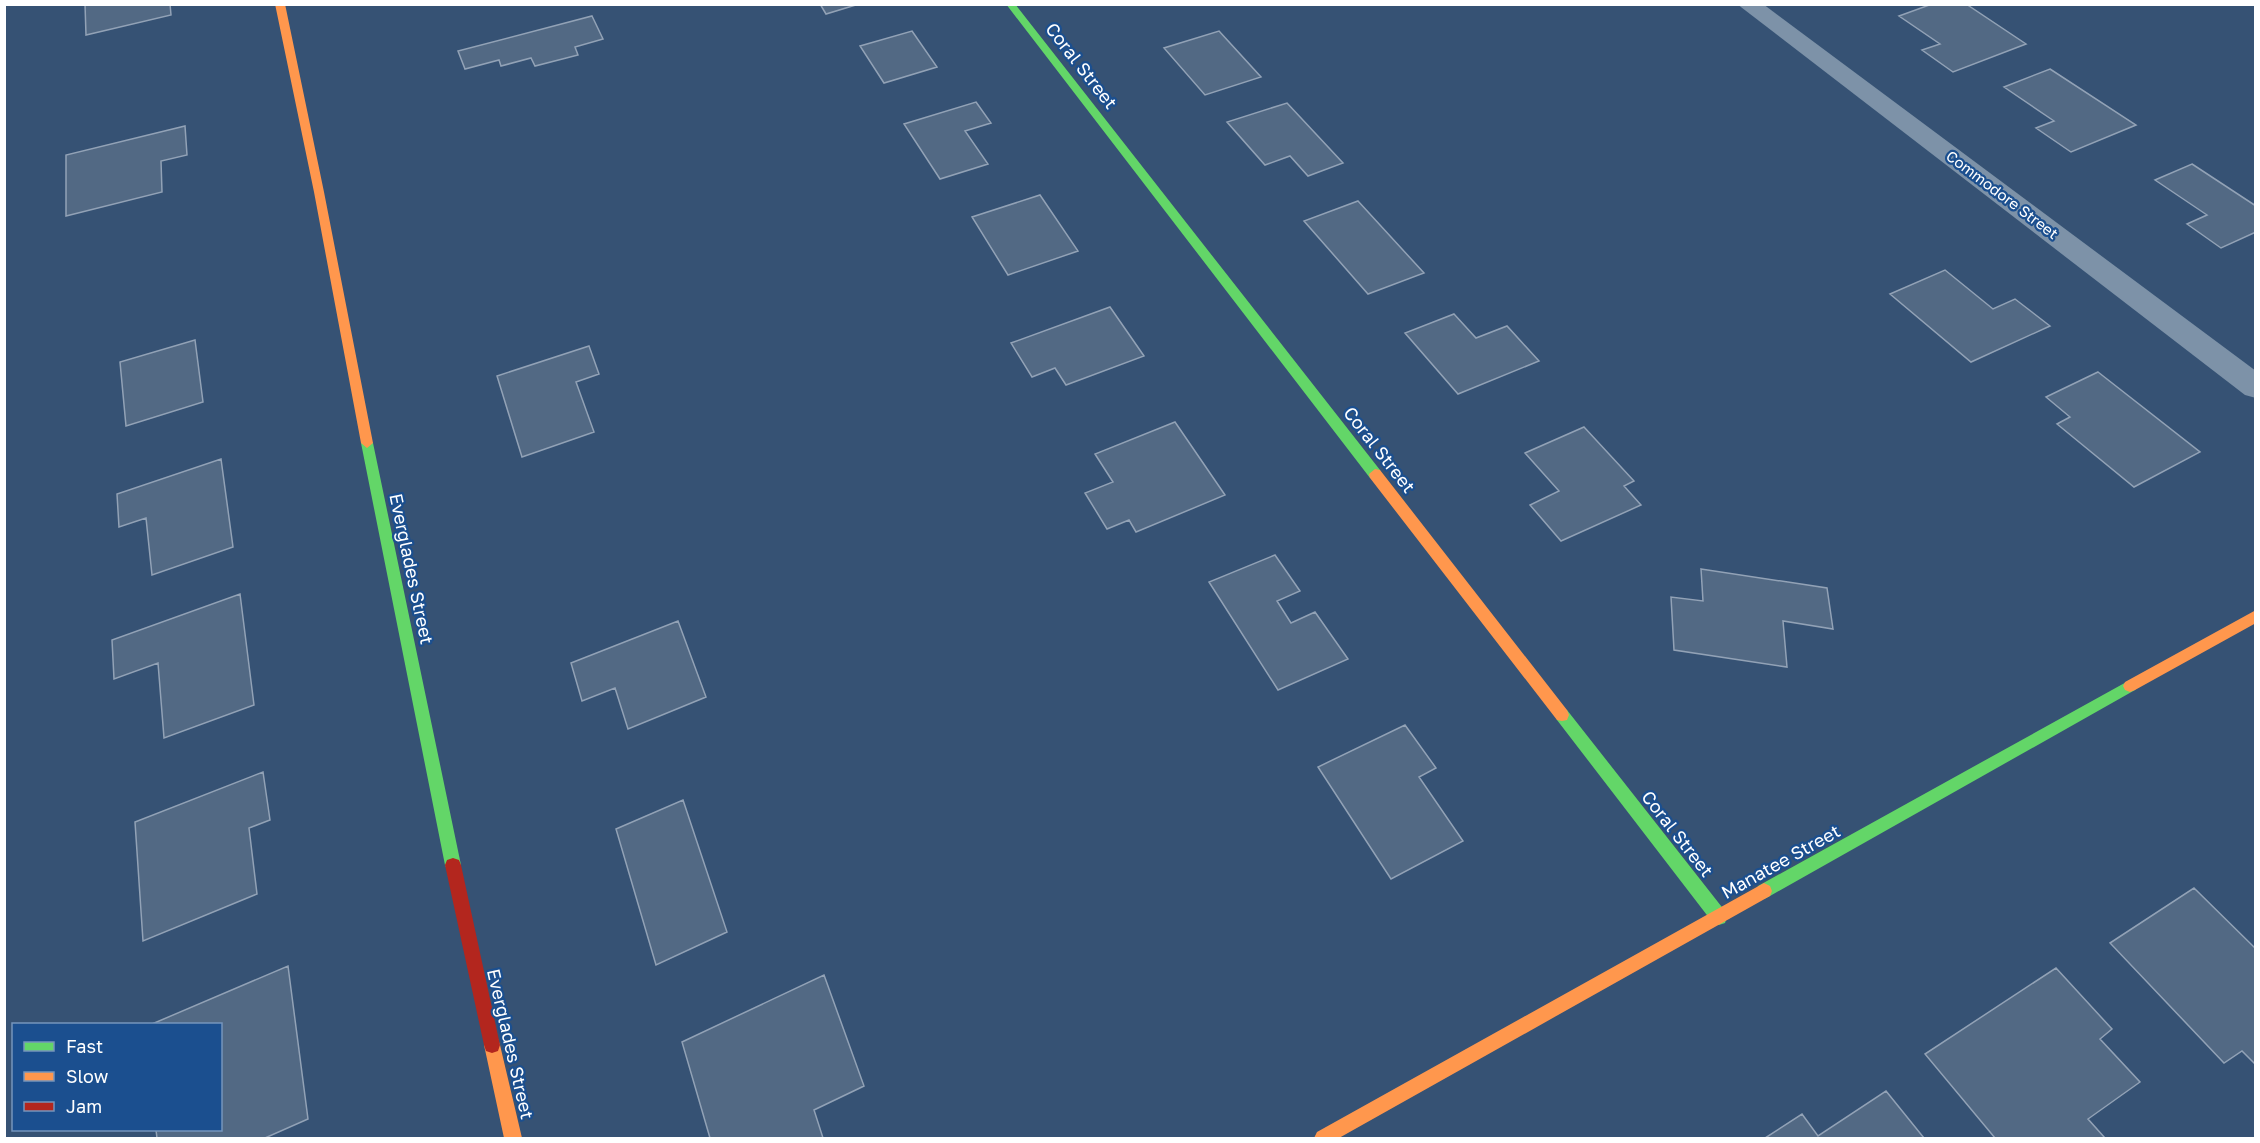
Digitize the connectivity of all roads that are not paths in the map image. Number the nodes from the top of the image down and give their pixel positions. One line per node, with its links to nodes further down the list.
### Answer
1 (280, 4): 7 (street, Everglades Street)
2 (1010, 4): 6 (street, Coral Street)
3 (1748, 4): 4 (street, Commodore Street)
4 (2256, 387)
5 (2256, 615): 6 (street, Manatee Street)
6 (1719, 917): 8 (street, Manatee Street)
7 (513, 1138)
8 (1323, 1138)

